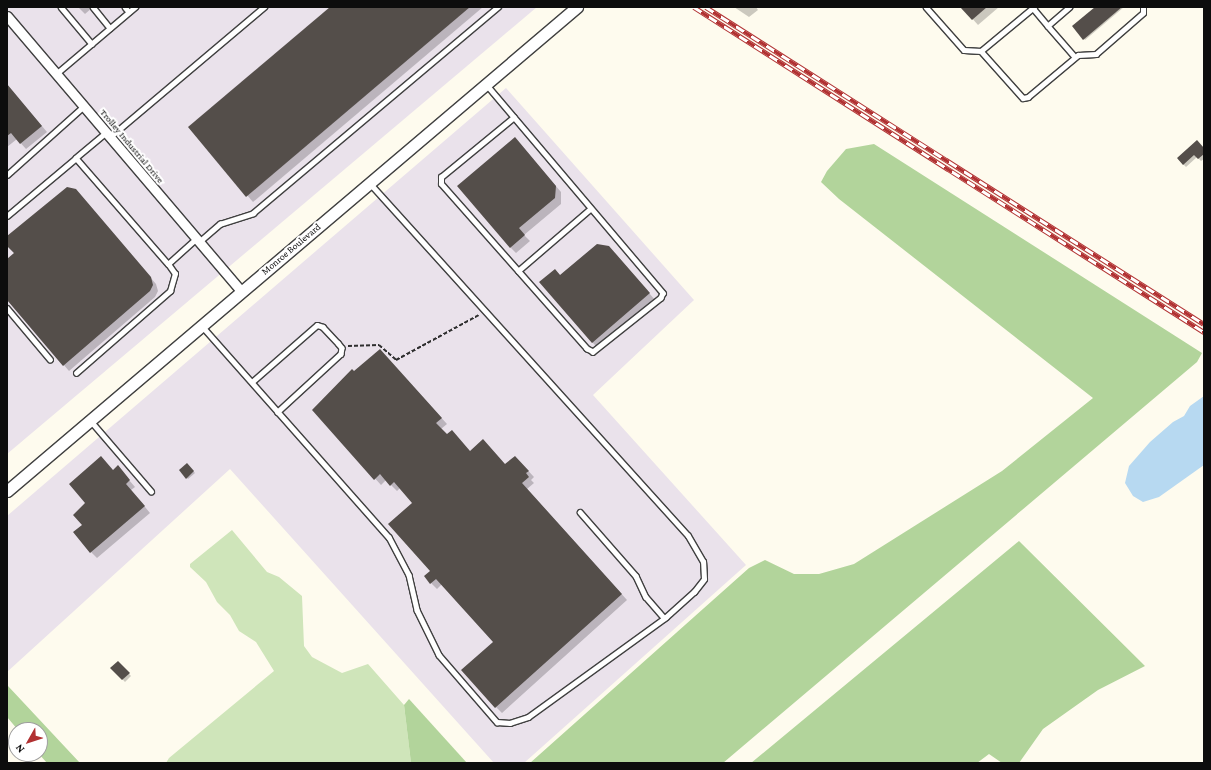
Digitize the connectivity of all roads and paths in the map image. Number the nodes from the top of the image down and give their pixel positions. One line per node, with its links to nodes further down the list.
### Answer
1 (61, 7): 16 (lane)
2 (93, 7): 15 (lane)
3 (125, 7): 12 (lane)
4 (135, 7): 12 (lane)
5 (264, 7): 23 (lane)
6 (498, 7): 29 (lane)
7 (577, 7): 20 (street, Monroe Boulevard)
8 (926, 7): 17 (lane)
9 (1033, 7): 14 (lane); 17 (lane)
10 (1070, 7): 14 (lane)
11 (1143, 7): 18 (lane)
12 (129, 12): 15 (lane)
13 (7, 16): 19 (street, Trolley Industrial Drive)
14 (1048, 26): 18 (lane)
15 (110, 28): 16 (lane)
16 (92, 44): 19 (lane)
17 (981, 50): 18 (lane)
18 (1075, 58)
19 (56, 74): 21 (street, Trolley Industrial Drive)
20 (486, 84): 22 (lane); 26 (street, Monroe Boulevard)
21 (84, 106): 23 (street, Trolley Industrial Drive); 25 (lane)
22 (514, 117): 27 (lane); 31 (lane)
23 (108, 135): 24 (lane); 29 (street, Trolley Industrial Drive)
24 (76, 158): 28 (lane); 30 (lane)
25 (7, 175)
26 (369, 183): 32 (street, Monroe Boulevard); 34 (lane)
27 (590, 209): 31 (lane); 31 (lane)
28 (7, 216)
29 (198, 240): 30 (lane); 32 (street, Trolley Industrial Drive)
30 (168, 264): 38 (lane)
31 (518, 271)
32 (240, 291): 35 (street, Monroe Boulevard)
33 (7, 308): 37 (lane)
34 (485, 311): 36 (path); 45 (lane)
35 (201, 325): 39 (lane); 41 (street, Monroe Boulevard)
36 (342, 348): 39 (lane); 40 (lane)
37 (50, 359)
38 (76, 373)
39 (252, 382): 40 (lane)
40 (278, 412): 45 (lane)
41 (90, 420): 42 (street, Monroe Boulevard); 43 (lane)
42 (7, 491)
43 (151, 491)
44 (580, 512): 45 (lane)
45 (664, 618)

